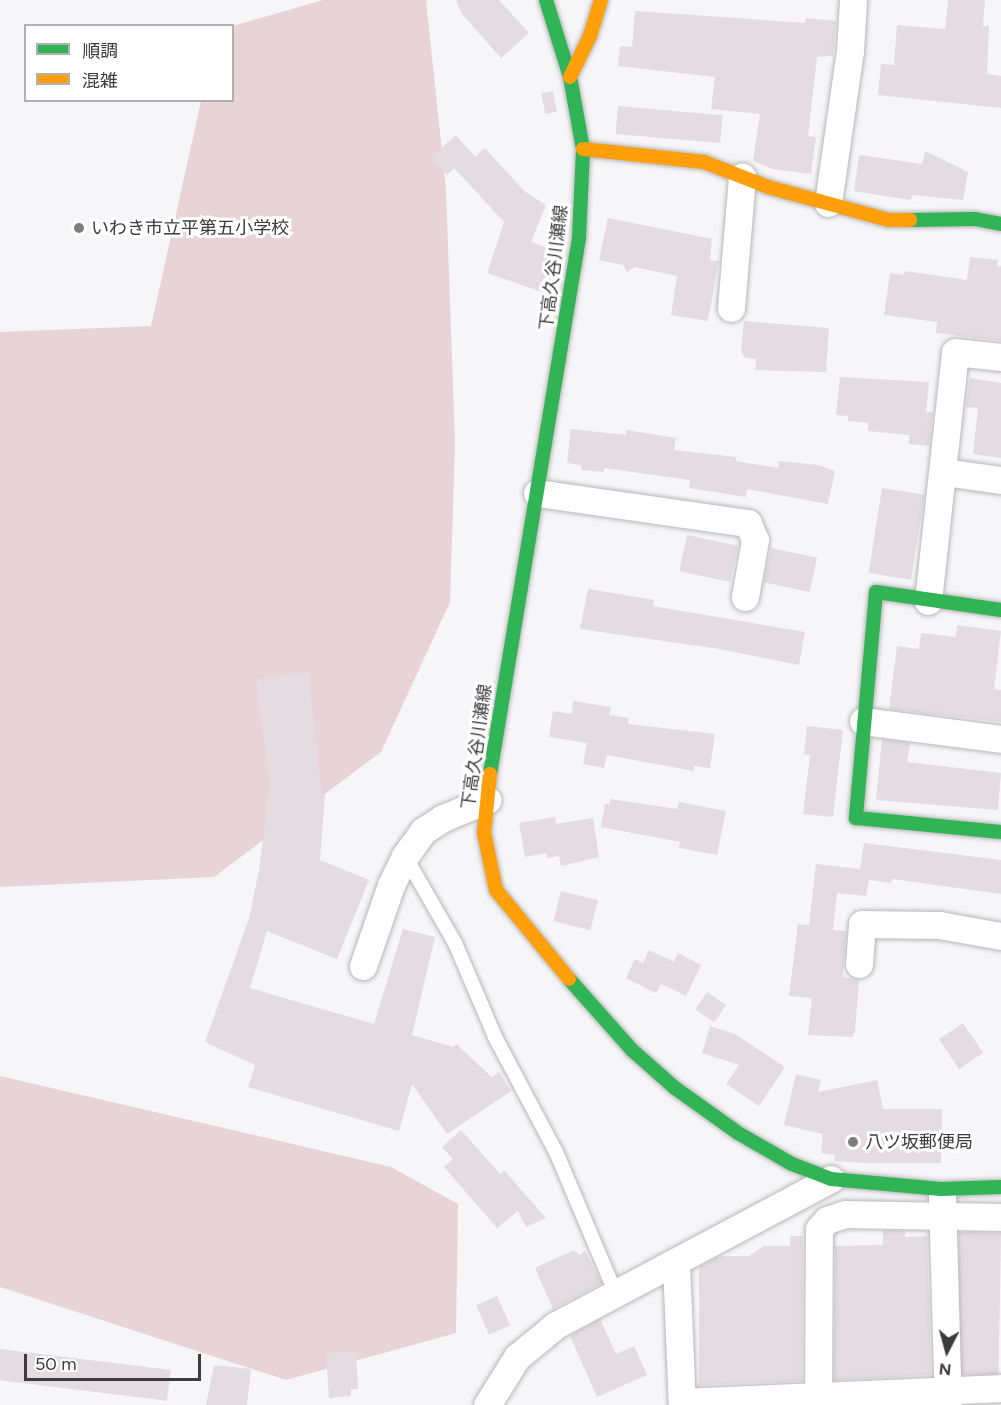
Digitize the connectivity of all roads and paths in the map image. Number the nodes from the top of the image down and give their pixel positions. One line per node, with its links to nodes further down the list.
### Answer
1 (546, 0): 4 (main road, 下高久谷川瀬線)
2 (601, 0): 4 (main road)
3 (853, 0): 7 (street)
4 (570, 77): 5 (main road, 下高久谷川瀬線)
5 (583, 149): 6 (main road); 13 (main road, 下高久谷川瀬線)
6 (742, 176): 7 (main road); 9 (street)
7 (828, 203): 8 (main road)
8 (1001, 224)
9 (731, 308)
10 (1001, 357): 11 (street)
11 (944, 472): 12 (street); 15 (street)
12 (1001, 480)
13 (537, 493): 14 (street); 19 (main road, 下高久谷川瀬線)
14 (745, 597)
15 (928, 601): 16 (main road); 17 (main road)
16 (1001, 610)
17 (863, 721): 18 (street); 20 (main road)
18 (1001, 739)
19 (487, 800): 21 (street); 25 (main road, 下高久谷川瀬線)
20 (1001, 832)
21 (405, 856): 24 (street); 30 (lane)
22 (1001, 936): 23 (street)
23 (859, 964)
24 (363, 966)
25 (831, 1179): 27 (main road, 下高久谷川瀬線); 29 (street)
26 (1001, 1187): 27 (main road, 下高久谷川瀬線)
27 (942, 1202): 28 (street); 32 (street); 33 (street)
28 (1001, 1217)
29 (676, 1264): 30 (street); 34 (street)
30 (616, 1294): 35 (street)
31 (1001, 1388): 32 (street)
32 (948, 1398): 33 (street)
33 (818, 1400): 34 (street)
34 (682, 1403)
35 (487, 1405)

